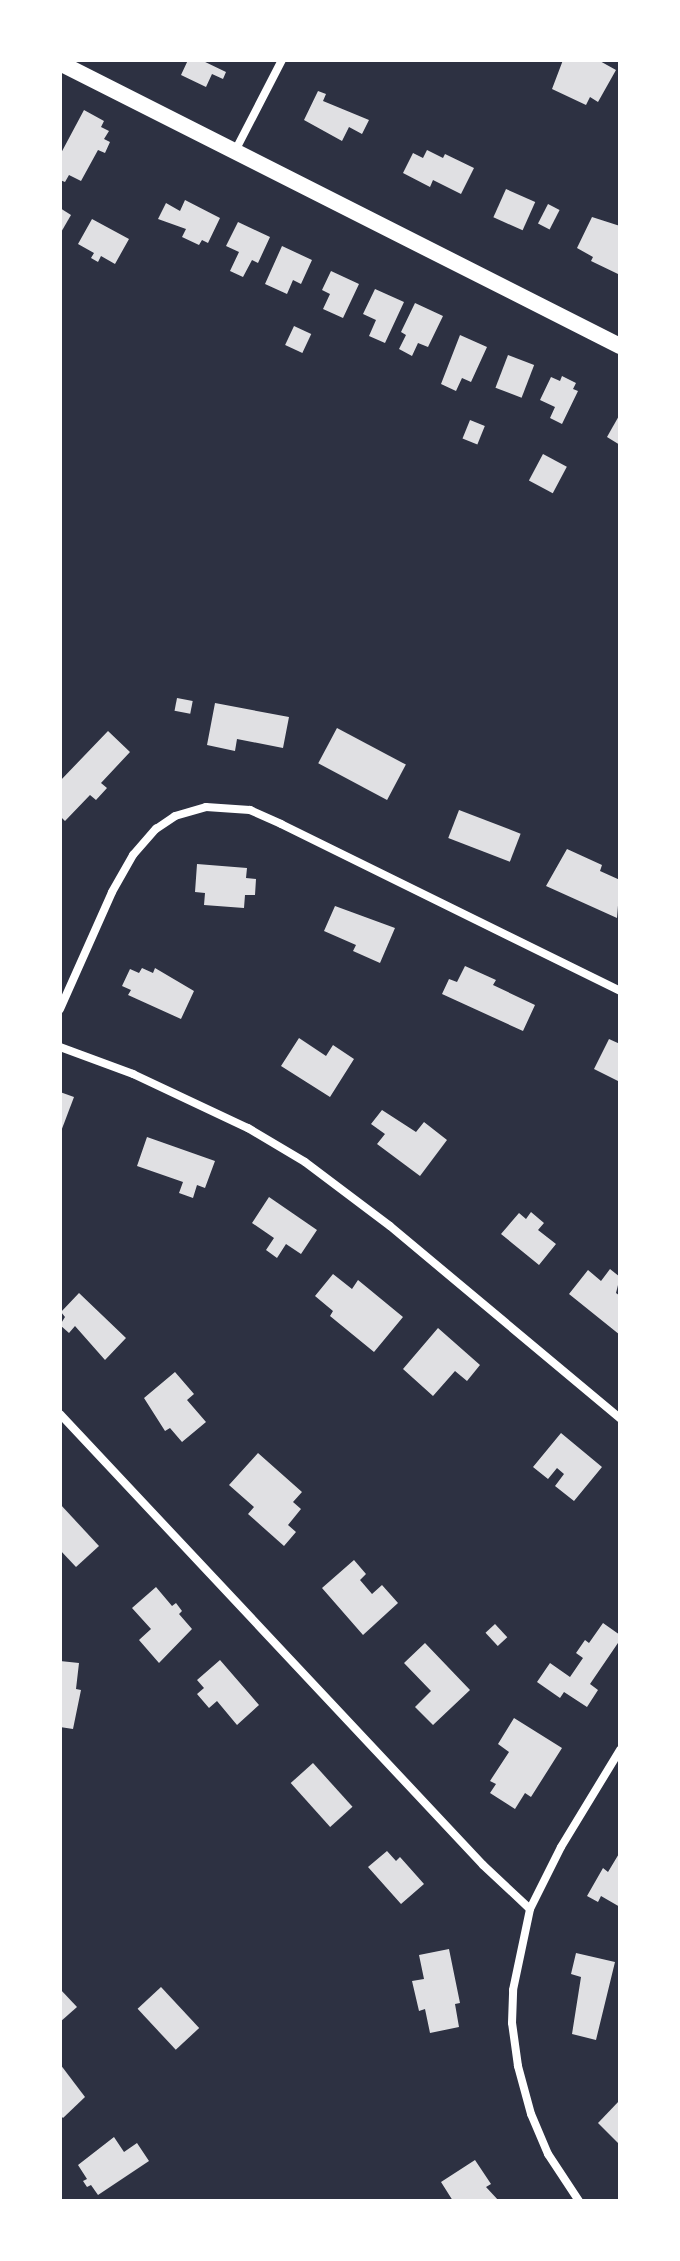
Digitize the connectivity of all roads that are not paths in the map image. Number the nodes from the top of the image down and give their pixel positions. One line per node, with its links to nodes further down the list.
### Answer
1 (282, 60): 3 (street)
2 (60, 63): 3 (main road)
3 (234, 153): 4 (main road)
4 (620, 346)
5 (620, 991): 6 (street)
6 (60, 1009)
7 (60, 1047): 9 (street)
8 (60, 1414): 11 (street)
9 (620, 1418)
10 (620, 1750): 11 (street)
11 (530, 1909): 12 (street)
12 (579, 2201)

